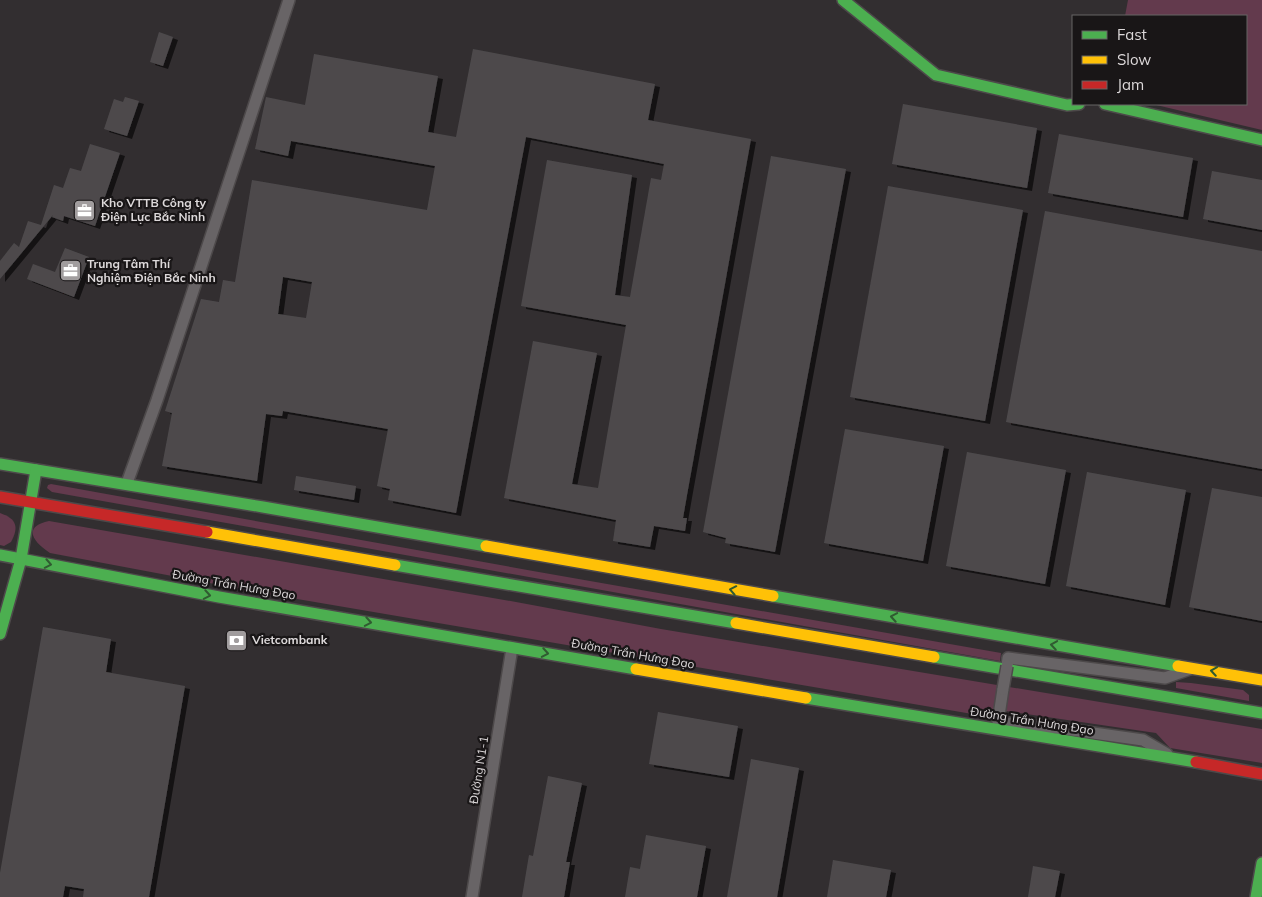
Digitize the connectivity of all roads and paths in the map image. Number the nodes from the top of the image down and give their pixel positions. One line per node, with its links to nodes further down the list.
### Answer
1 (289, 0): 8 (street)
2 (842, 0): 3 (main road)
3 (1072, 105)
4 (1109, 105): 5 (main road)
5 (1262, 140)
6 (0, 464): 7 (main road)
7 (36, 470): 8 (main road); 10 (main road)
8 (127, 483): 15 (main road, one-way to 8)
9 (0, 497): 10 (main road)
10 (30, 502): 12 (main road); 17 (main road)
11 (0, 555): 12 (main road, Đường Trần Hưng Đạo)
12 (21, 559): 13 (main road); 14 (main road, Đường Trần Hưng Đạo, one-way to 14)
13 (0, 634)
14 (512, 648): 18 (main road, Đường Trần Hưng Đạo, one-way to 18); 21 (street, Đường N1-1)
15 (1194, 668): 16 (main road, one-way to 15); 18 (street, bridge)
16 (1262, 680)
17 (1262, 713)
18 (1175, 758): 19 (main road, Đường Trần Hưng Đạo)
19 (1262, 774)
20 (1262, 863): 22 (main road)
21 (472, 897)
22 (1256, 897)

